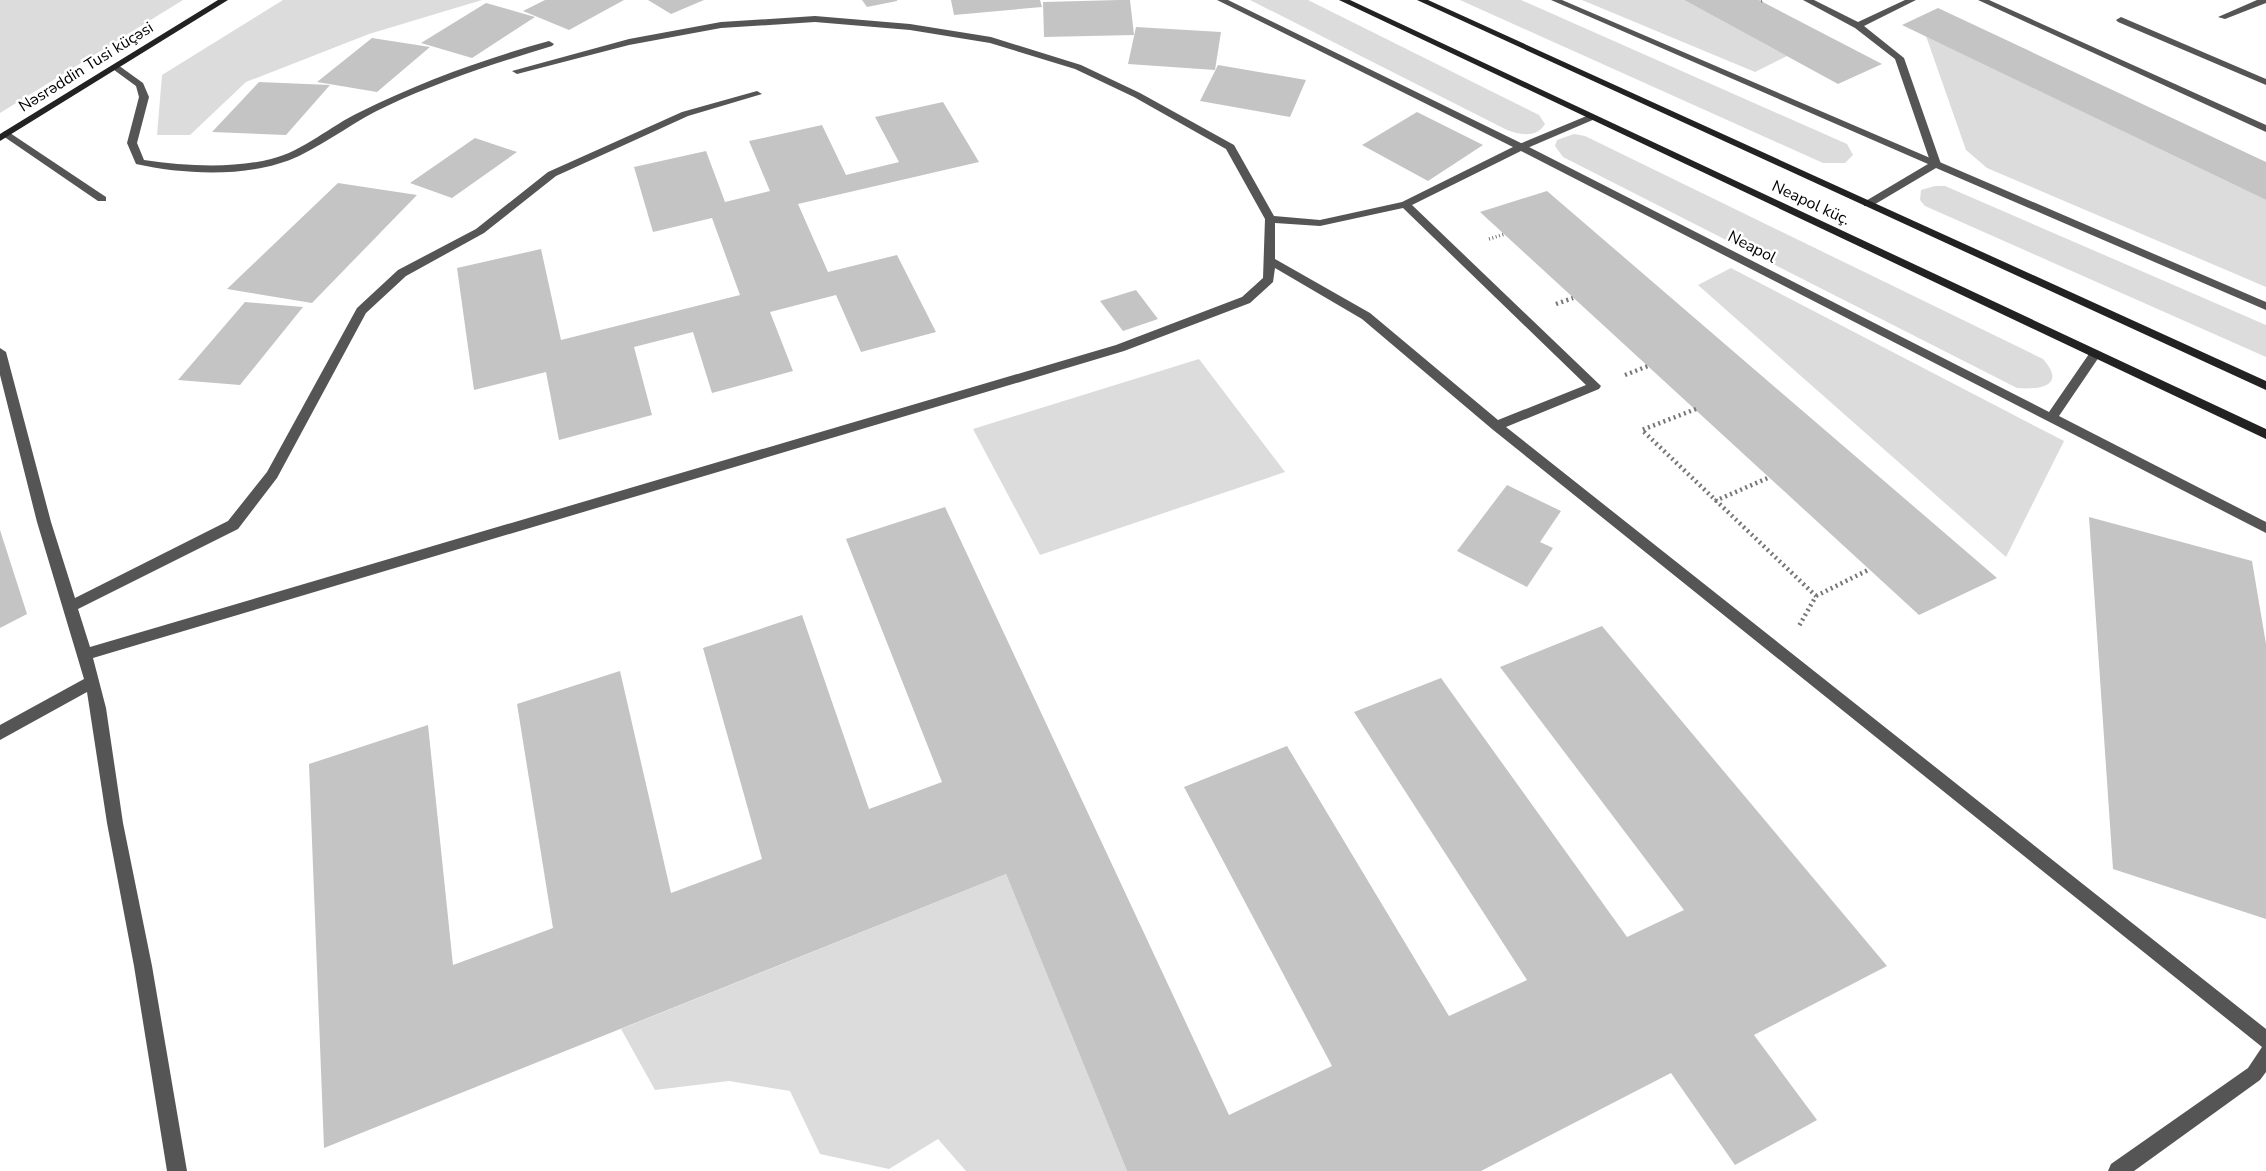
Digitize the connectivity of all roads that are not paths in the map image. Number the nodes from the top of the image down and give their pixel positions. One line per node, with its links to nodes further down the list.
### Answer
1 (224, 0): 14 (main road, Nəsrəddin Tusi küçəsi)
2 (1221, 0): 21 (street, Neapol)
3 (1343, 0): 18 (main road, Neapol küç.)
4 (1421, 0): 25 (main road, Neapol küç.)
5 (1555, 0): 22 (street)
6 (1807, 0): 12 (street)
7 (1912, 0): 12 (street)
8 (1982, 0): 19 (street)
9 (2265, 0): 10 (street)
10 (2222, 16)
11 (2120, 20): 16 (street)
12 (1858, 26): 22 (street)
13 (549, 44): 14 (street)
14 (115, 67): 20 (main road, Nəsrəddin Tusi küçəsi)
15 (517, 71): 26 (street)
16 (2266, 82)
17 (757, 94): 36 (street)
18 (1592, 117): 21 (street); 30 (main road, Neapol küç.)
19 (2266, 130)
20 (4, 136): 23 (street)
21 (1521, 147): 24 (street); 32 (street, Neapol)
22 (1936, 164): 25 (street); 28 (street)
23 (102, 199)
24 (1405, 204): 26 (street); 33 (street)
25 (1868, 204): 31 (main road, Neapol küç.)
26 (1270, 219): 27 (street)
27 (1270, 261): 33 (street); 37 (street)
28 (2266, 306)
29 (0, 352): 36 (street)
30 (2095, 354): 32 (street); 34 (main road, Neapol küç.)
31 (2266, 386)
32 (2051, 418): 35 (street, Neapol)
33 (1496, 426): 40 (street)
34 (2266, 434)
35 (2266, 528)
36 (71, 606): 37 (street)
37 (85, 654): 38 (street)
38 (92, 682): 39 (street); 42 (street)
39 (0, 733)
40 (2266, 1040)
41 (2266, 1055): 43 (street)
42 (177, 1171)
43 (2119, 1171)

